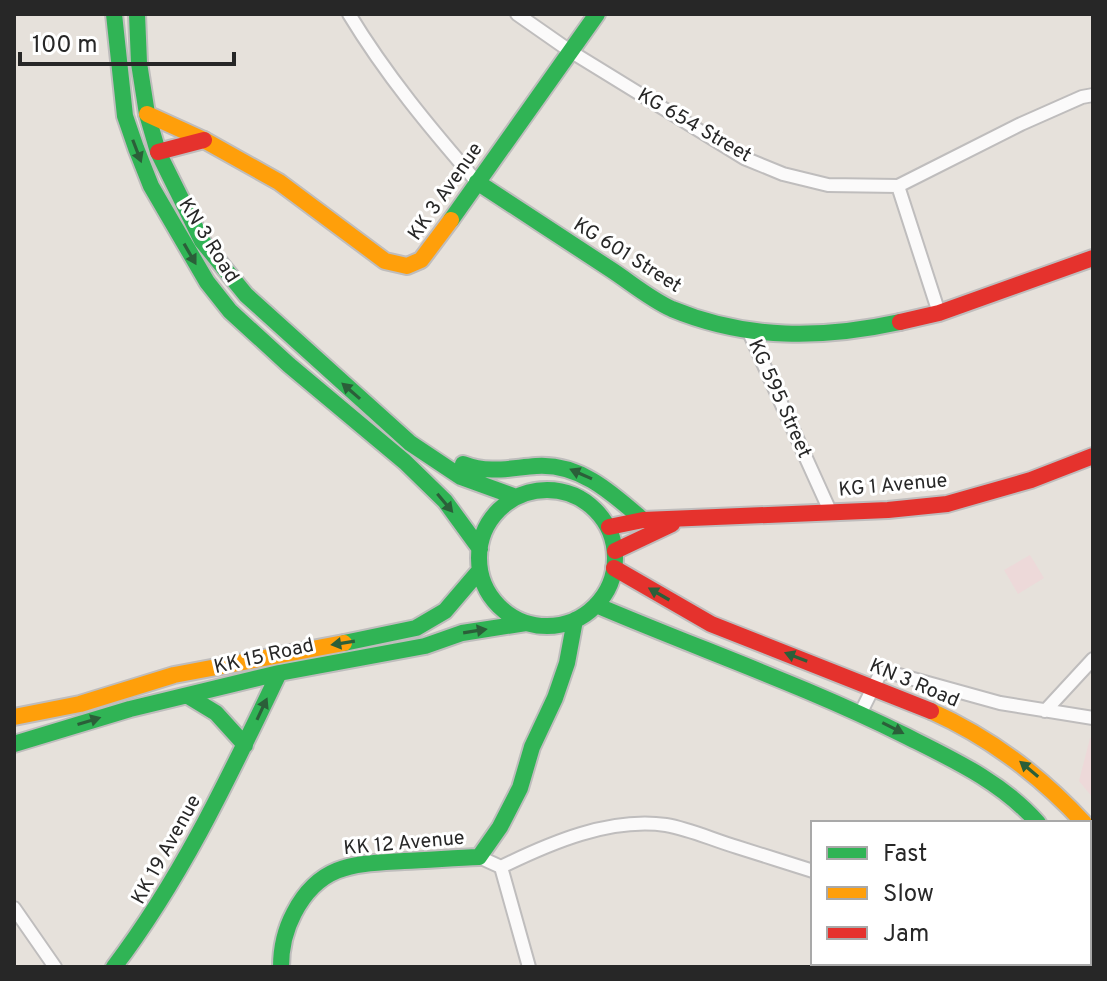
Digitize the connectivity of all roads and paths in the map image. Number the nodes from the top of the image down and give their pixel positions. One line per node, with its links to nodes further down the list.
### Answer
1 (114, 14): 23 (main road, KN 3 Road, one-way to 23)
2 (137, 14): 8 (main road, KN 3 Road)
3 (349, 14): 11 (street)
4 (517, 14): 6 (street, KG 654 Street)
5 (597, 14): 6 (main road, KK 3 Avenue)
6 (570, 51): 11 (main road, KK 3 Avenue); 12 (street, KG 654 Street)
7 (1093, 95): 12 (street, KG 654 Street)
8 (147, 114): 9 (main road, KK 3 Avenue); 10 (main road, KN 3 Road)
9 (204, 140): 10 (main road); 11 (main road, KK 3 Avenue)
10 (158, 152): 16 (main road, KN 3 Road, one-way to 10)
11 (477, 182): 15 (main road, KG 601 Street)
12 (898, 186): 14 (street)
13 (1093, 258): 14 (main road, KG 601 Street)
14 (939, 313): 15 (main road, KG 601 Street)
15 (748, 330): 19 (street, KG 595 Street)
16 (415, 447): 18 (main road, KN 3 Road); 20 (main road, one-way to 16)
17 (1093, 456): 19 (main road, KG 1 Avenue)
18 (516, 497): 22 (main road); 23 (main road)
19 (830, 511): 21 (main road, KG 1 Avenue)
20 (643, 520): 21 (main road, KG 1 Avenue); 22 (main road, KG 1 Avenue)
21 (689, 520): 24 (main road, KG 1 Avenue)
22 (609, 527): 24 (main road)
23 (480, 549): 25 (main road)
24 (614, 560): 26 (main road); 31 (main road, KN 3 Road, one-way to 24)
25 (480, 570): 28 (main road); 35 (main road, KK 15 Road, one-way to 35)
26 (596, 605): 27 (main road); 34 (main road)
27 (575, 620): 28 (main road); 41 (main road, KK 12 Avenue)
28 (526, 623): 30 (main road, KK 15 Road, one-way to 28)
29 (1093, 659): 33 (street)
30 (279, 673): 32 (main road, KK 15 Road); 38 (main road, KK 19 Avenue, one-way to 30)
31 (873, 687): 33 (street); 34 (street); 40 (main road, KN 3 Road, one-way to 31)
32 (188, 696): 37 (main road, KK 15 Road, one-way to 32); 38 (main road)
33 (1045, 711): 36 (street)
34 (861, 712): 39 (main road, one-way to 39)
35 (14, 717)
36 (1093, 718)
37 (14, 744)
38 (245, 745): 46 (main road, KK 19 Avenue)
39 (1036, 821)
40 (1082, 821)
41 (479, 857): 42 (street); 47 (main road, KK 12 Avenue)
42 (501, 867): 43 (street); 48 (street)
43 (811, 870)
44 (14, 908): 45 (street)
45 (55, 967)
46 (114, 967)
47 (281, 967)
48 (529, 967)

